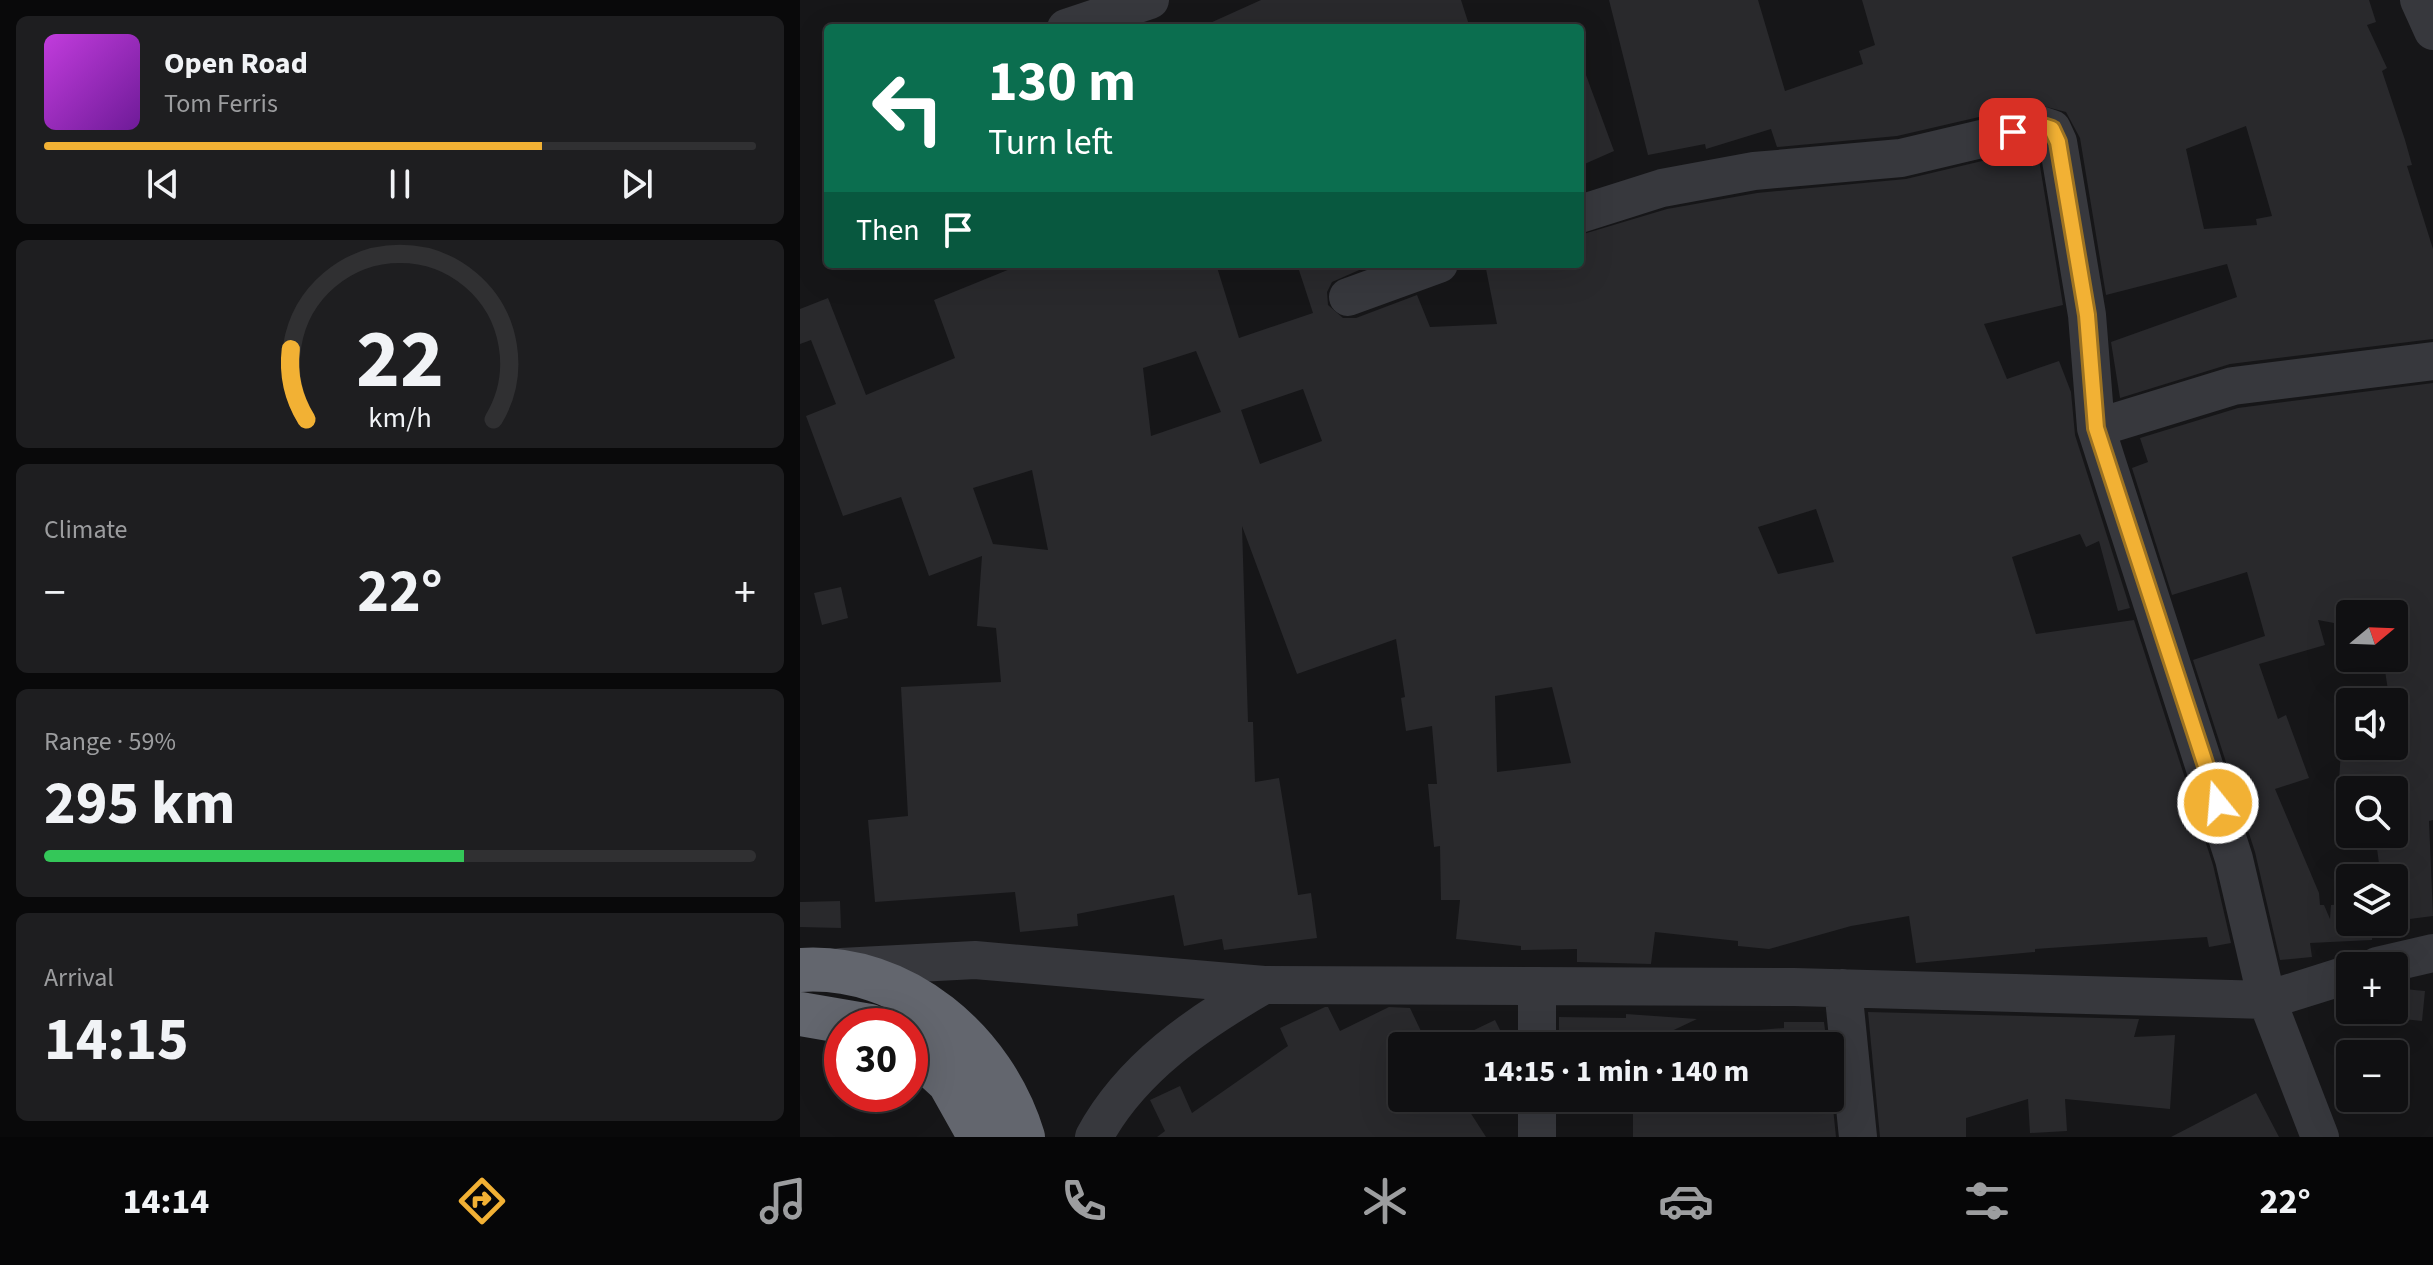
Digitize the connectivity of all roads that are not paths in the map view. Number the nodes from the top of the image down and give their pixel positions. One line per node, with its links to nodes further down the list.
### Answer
1 (1150, 0): 3 (street)
2 (2419, 0): 4 (street)
3 (1078, 24)
4 (2433, 31)
5 (1584, 213): 9 (street)
6 (1428, 268): 7 (street)
7 (1348, 297)
8 (2433, 361): 9 (street)
9 (2096, 428): 17 (street)
10 (2433, 953): 11 (street)
11 (2408, 959)
12 (813, 969): 14 (street); 24 (highway)
13 (2336, 978): 17 (street)
14 (1264, 985): 15 (street); 25 (street)
15 (1537, 986): 16 (street); 20 (street)
16 (1843, 988): 17 (street); 27 (street)
17 (2267, 1000): 28 (street)
18 (800, 1014): 19 (highway)
19 (824, 1018)
20 (1537, 1032)
21 (928, 1063): 23 (highway)
22 (1537, 1112): 26 (street)
23 (980, 1137)
24 (1023, 1137)
25 (1094, 1137)
26 (1537, 1137)
27 (1858, 1137)
28 (2320, 1137)

